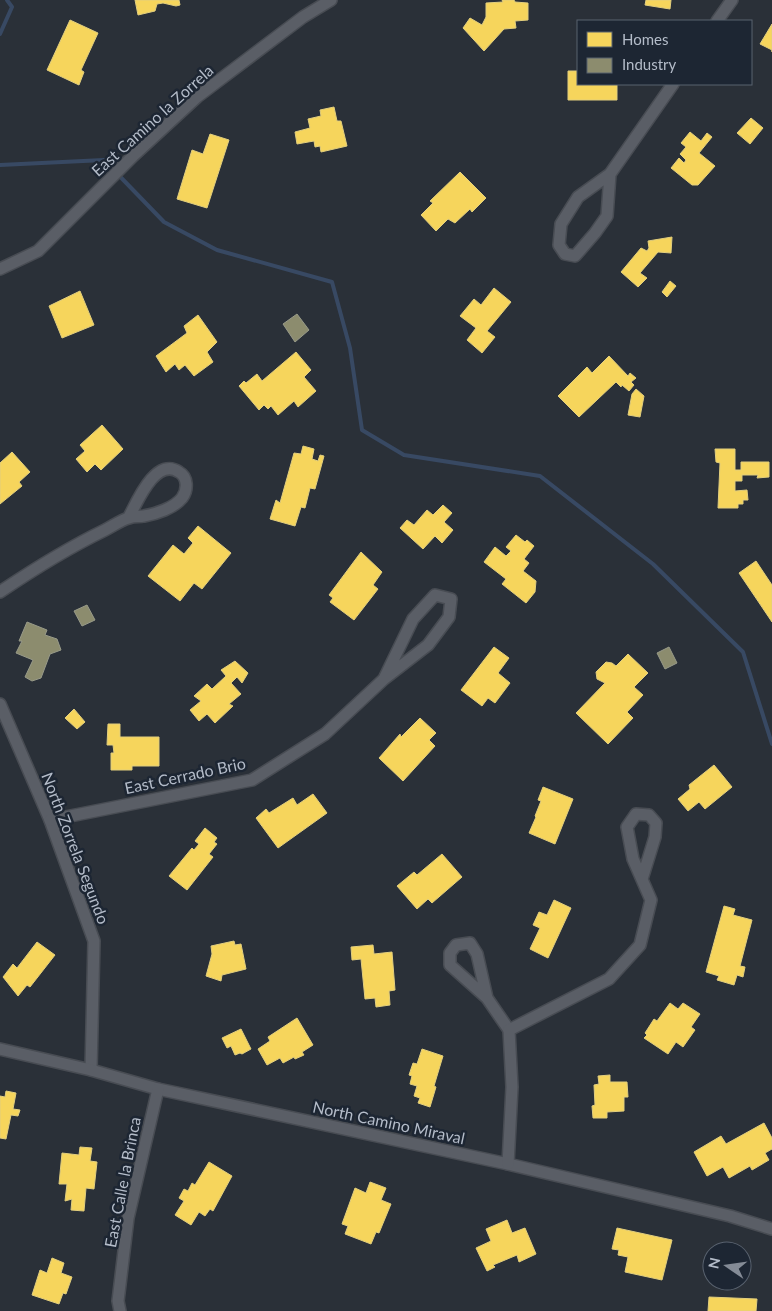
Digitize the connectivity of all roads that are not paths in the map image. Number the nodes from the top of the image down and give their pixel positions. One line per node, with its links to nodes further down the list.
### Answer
1 (330, 0): 6 (street, East Camino la Zorrela)
2 (732, 0): 3 (street)
3 (718, 20)
4 (672, 85): 5 (street)
5 (610, 174): 5 (street)
6 (0, 269)
7 (129, 517): 7 (street); 8 (street)
8 (0, 592)
9 (384, 679): 9 (street, East Cerrado Brio); 11 (street, East Cerrado Brio)
10 (0, 704): 11 (street, North Zorrela Segundo)
11 (50, 820): 16 (street, North Zorrela Segundo)
12 (642, 879): 12 (street); 14 (street)
13 (487, 998): 13 (street); 14 (street)
14 (509, 1030): 18 (street)
15 (0, 1049): 16 (street, North Camino Miraval)
16 (90, 1070): 17 (street, North Camino Miraval)
17 (158, 1090): 18 (street, North Camino Miraval); 20 (street, East Calle la Brinca)
18 (508, 1164): 19 (street, North Camino Miraval)
19 (772, 1228)
20 (120, 1311)

